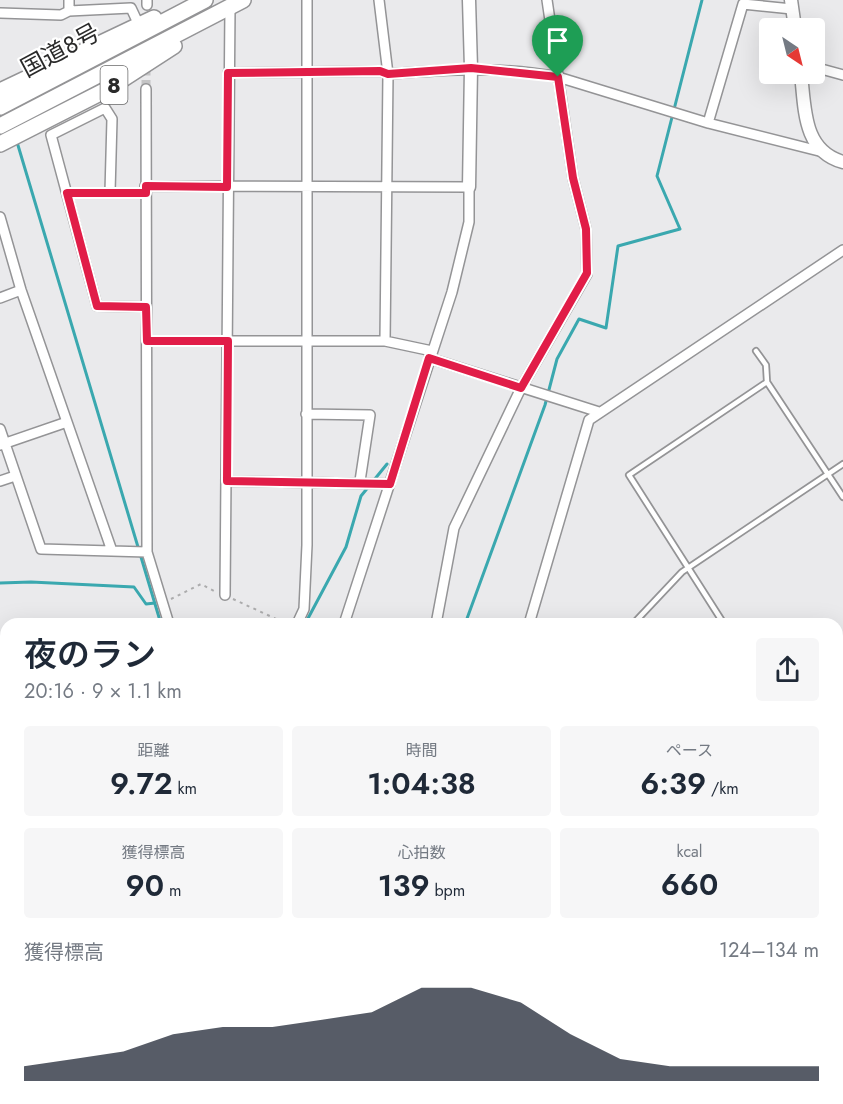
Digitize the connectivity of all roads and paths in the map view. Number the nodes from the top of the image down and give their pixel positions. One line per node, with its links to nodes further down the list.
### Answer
1 (69, 0): 9 (street)
2 (205, 0): 11 (highway, 8); 22 (highway, 国道8号 / 8)
3 (307, 0): 14 (street)
4 (379, 0): 16 (street)
5 (469, 0): 12 (street)
6 (547, 0): 18 (street)
7 (792, 4): 23 (street)
8 (231, 6): 15 (street); 24 (highway, 国道8号 / 8); 25 (highway, 8)
9 (69, 11): 10 (street); 11 (street)
10 (0, 13)
11 (138, 23): 21 (highway, 8)
12 (471, 68): 16 (street); 18 (street); 29 (street)
13 (825, 71): 17 (street)
14 (307, 72): 15 (street); 16 (street); 30 (street)
15 (228, 73): 28 (street)
16 (388, 74): 32 (street)
17 (843, 75)
18 (558, 77): 23 (street); 47 (street)
19 (802, 84): 26 (street)
20 (146, 90): 31 (street)
21 (0, 91)
22 (0, 106)
23 (708, 123): 26 (street)
24 (0, 126)
25 (0, 144)
26 (819, 151): 27 (street)
27 (843, 162)
28 (227, 187): 30 (street); 31 (street); 41 (street)
29 (469, 187): 32 (street); 45 (street)
30 (306, 188): 32 (street); 42 (street)
31 (146, 189): 33 (street); 39 (street)
32 (386, 189): 43 (street)
33 (110, 192): 34 (street); 34 (street)
34 (67, 193): 39 (street)
35 (0, 217): 37 (street)
36 (843, 250): 48 (street)
37 (21, 290): 38 (street); 50 (street)
38 (0, 298)
39 (146, 307): 40 (street)
40 (147, 341): 41 (street); 63 (street)
41 (228, 341): 42 (street); 57 (street)
42 (305, 341): 43 (street); 49 (street)
43 (386, 341): 45 (street)
44 (756, 351): 46 (lane)
45 (431, 355): 47 (street); 60 (street)
46 (767, 382): 54 (lane); 64 (lane)
47 (521, 388): 48 (street); 69 (street)
48 (599, 412): 70 (street)
49 (306, 414): 58 (street); 59 (street)
50 (66, 422): 52 (street); 62 (street)
51 (0, 429): 52 (street)
52 (2, 444): 55 (street)
53 (843, 464): 54 (lane)
54 (829, 473): 61 (lane); 64 (lane)
55 (15, 476): 56 (street); 62 (street)
56 (0, 481)
57 (227, 481): 58 (street); 65 (street)
58 (306, 481): 59 (street); 67 (street)
59 (360, 482): 60 (street)
60 (390, 484): 68 (street)
61 (843, 497)
62 (112, 550): 63 (street)
63 (147, 552): 66 (street)
64 (687, 569): 71 (lane); 72 (lane)
65 (225, 595)
66 (167, 618)
67 (300, 618)
68 (346, 618)
69 (437, 618)
70 (531, 618)
71 (638, 618)
72 (720, 618)

